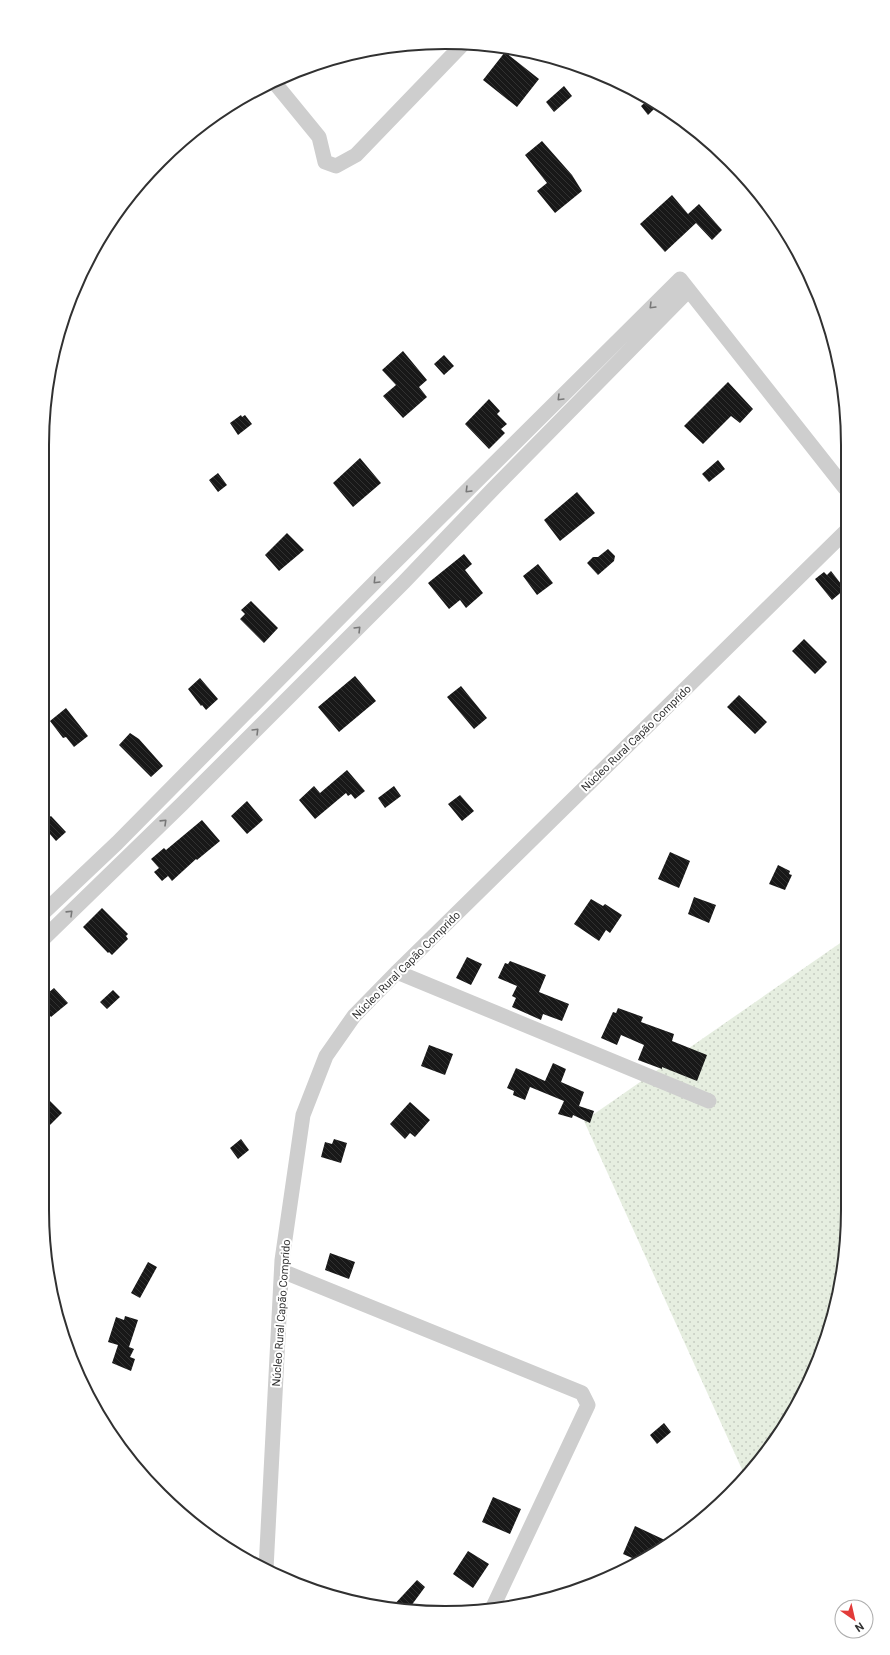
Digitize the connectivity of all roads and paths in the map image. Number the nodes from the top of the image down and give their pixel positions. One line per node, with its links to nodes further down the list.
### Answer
1 (458, 49): 2 (street)
2 (278, 86)
3 (684, 284): 4 (street); 6 (street, one-way to 6); 7 (street, one-way to 3)
4 (841, 483)
5 (841, 536): 10 (street, Núcleo Rural Capão Comprido)
6 (330, 628): 7 (street); 8 (street)
7 (345, 642): 9 (street, one-way to 7)
8 (49, 907)
9 (49, 933)
10 (397, 972): 11 (street); 12 (street, Núcleo Rural Capão Comprido)
11 (709, 1101)
12 (282, 1271): 13 (street, Núcleo Rural Capão Comprido); 14 (street)
13 (266, 1563)
14 (495, 1603)

